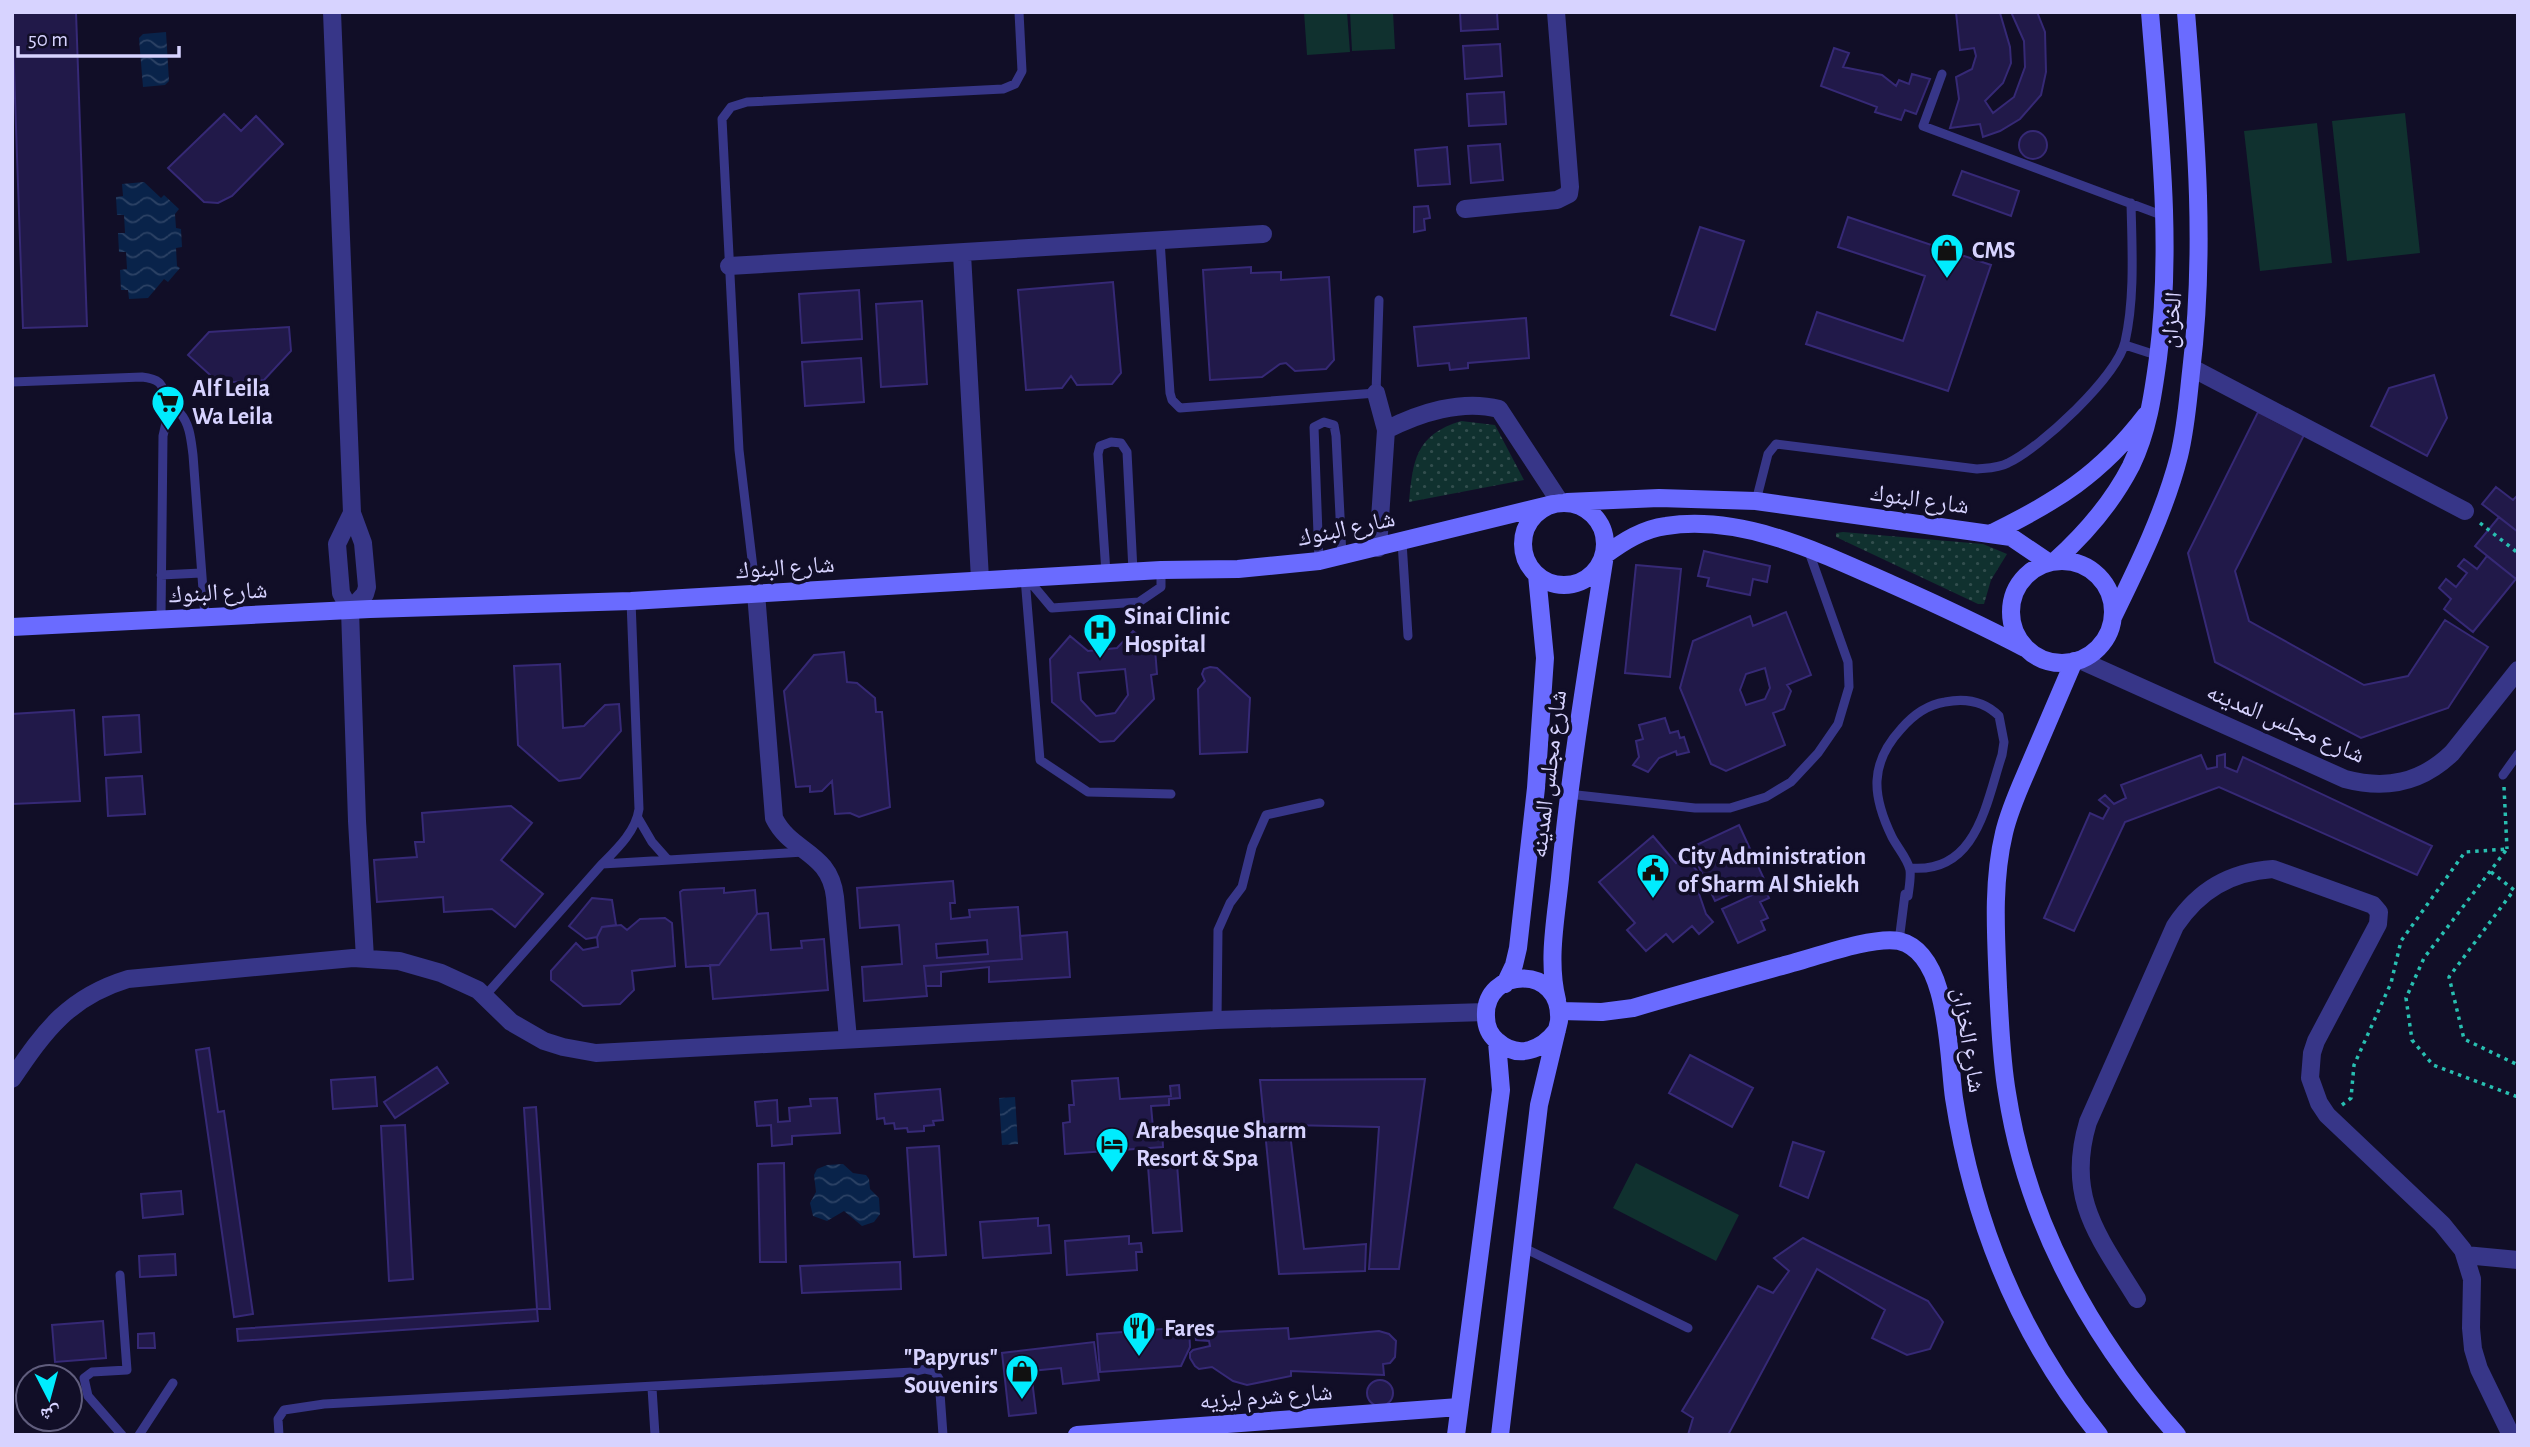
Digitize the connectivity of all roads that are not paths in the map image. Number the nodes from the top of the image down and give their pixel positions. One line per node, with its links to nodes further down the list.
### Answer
1 (332, 12): 26 (street)
2 (1019, 12): 13 (lane)
3 (1556, 12): 8 (street)
4 (2150, 12): 9 (main road, الخزان)
5 (2186, 12): 17 (main road, الخزان)
6 (1942, 74): 7 (lane)
7 (2131, 203): 9 (lane); 15 (lane)
8 (1465, 209)
9 (2164, 216): 16 (main road, الخزان)
10 (1263, 234): 11 (street)
11 (1160, 240): 12 (street); 19 (lane)
12 (962, 254): 13 (street); 42 (street)
13 (729, 266): 43 (lane)
14 (1379, 300): 19 (lane)
15 (2125, 345): 16 (lane); 23 (lane)
16 (2159, 356): 21 (main road, الخزان)
17 (2192, 368): 25 (street); 47 (main road, الخزان)
18 (12, 382): 20 (lane)
19 (1376, 393): 22 (street)
20 (170, 405): 37 (lane); 39 (lane)
21 (2152, 406): 27 (main road); 34 (main road, الخزان)
22 (1386, 430): 24 (street); 30 (street)
23 (1756, 501): 24 (main road, شارع البنوك); 27 (main road, شارع البنوك)
24 (1560, 503): 28 (main road, شارع البنوك); 31 (main road); 40 (main road)
25 (2465, 511)
26 (352, 513): 45 (street); 45 (street)
27 (1990, 534): 34 (main road, شارع البنوك)
28 (1402, 542): 30 (main road, شارع البنوك); 50 (lane)
29 (1807, 547): 31 (main road); 51 (main road); 58 (lane)
30 (1378, 548): 32 (main road, شارع البنوك)
31 (1605, 555): 40 (main road); 58 (main road, شارع مجلس المدينه)
32 (1342, 556): 33 (main road, شارع البنوك); 33 (lane)
33 (1312, 562): 35 (main road, شارع البنوك)
34 (2052, 562): 47 (main road); 51 (main road)
35 (1161, 570): 36 (main road, شارع البنوك); 41 (lane)
36 (1133, 571): 38 (main road, شارع البنوك); 38 (lane)
37 (201, 573): 39 (lane); 46 (lane)
38 (1106, 573): 41 (main road, شارع البنوك)
39 (161, 575): 48 (lane)
40 (1536, 575): 56 (main road, شارع مجلس المدينه)
41 (1025, 576): 42 (main road, شارع البنوك); 57 (lane)
42 (980, 579): 43 (main road, شارع البنوك)
43 (756, 593): 44 (main road, شارع البنوك); 61 (street)
44 (631, 601): 45 (main road, شارع البنوك); 60 (lane)
45 (350, 610): 46 (main road, شارع البنوك); 66 (street)
46 (205, 617): 48 (main road, شارع البنوك)
47 (2113, 617): 52 (main road)
48 (161, 619): 49 (main road, شارع البنوك)
49 (12, 627)
50 (1408, 636)
51 (2025, 648): 52 (main road)
52 (2077, 660): 53 (street, شارع مجلس المدينه); 94 (main road, شارع الخزان)
53 (2518, 670)
54 (2518, 754): 55 (lane)
55 (2503, 775)
56 (1536, 788): 58 (main road); 67 (main road, شارع مجلس المدينه)
57 (1171, 794)
58 (1567, 794): 69 (main road, شارع مجلس المدينه)
59 (1320, 803): 71 (lane)
60 (638, 818): 62 (lane); 63 (lane)
61 (808, 852): 62 (lane); 73 (street)
62 (668, 860): 63 (lane)
63 (602, 864): 68 (lane)
64 (1910, 868): 64 (lane); 65 (lane)
65 (1899, 941): 69 (main road); 93 (main road, شارع الخزان)
66 (366, 958): 68 (street); 75 (street)
67 (1505, 984): 69 (main road); 70 (main road)
68 (484, 997): 73 (street)
69 (1559, 1006): 72 (main road)
70 (1486, 1012): 71 (street); 74 (main road)
71 (1217, 1020): 73 (street)
72 (1557, 1030): 74 (main road); 76 (main road)
73 (848, 1039)
74 (1497, 1042): 84 (main road)
75 (12, 1079)
76 (1522, 1247): 81 (lane); 92 (main road)
77 (2465, 1255): 78 (street); 80 (street); 95 (street)
78 (2518, 1260)
79 (120, 1275): 85 (lane)
80 (2137, 1299)
81 (1688, 1328)
82 (173, 1383): 86 (lane)
83 (652, 1388): 87 (lane); 88 (lane); 89 (lane)
84 (1459, 1407): 90 (main road, شارع شرم ليزيه); 91 (main road)
85 (122, 1435)
86 (139, 1435)
87 (279, 1435)
88 (655, 1435)
89 (943, 1435)
90 (1077, 1435)
91 (1456, 1435)
92 (1500, 1435)
93 (2099, 1435)
94 (2177, 1435)
95 (2511, 1435)

